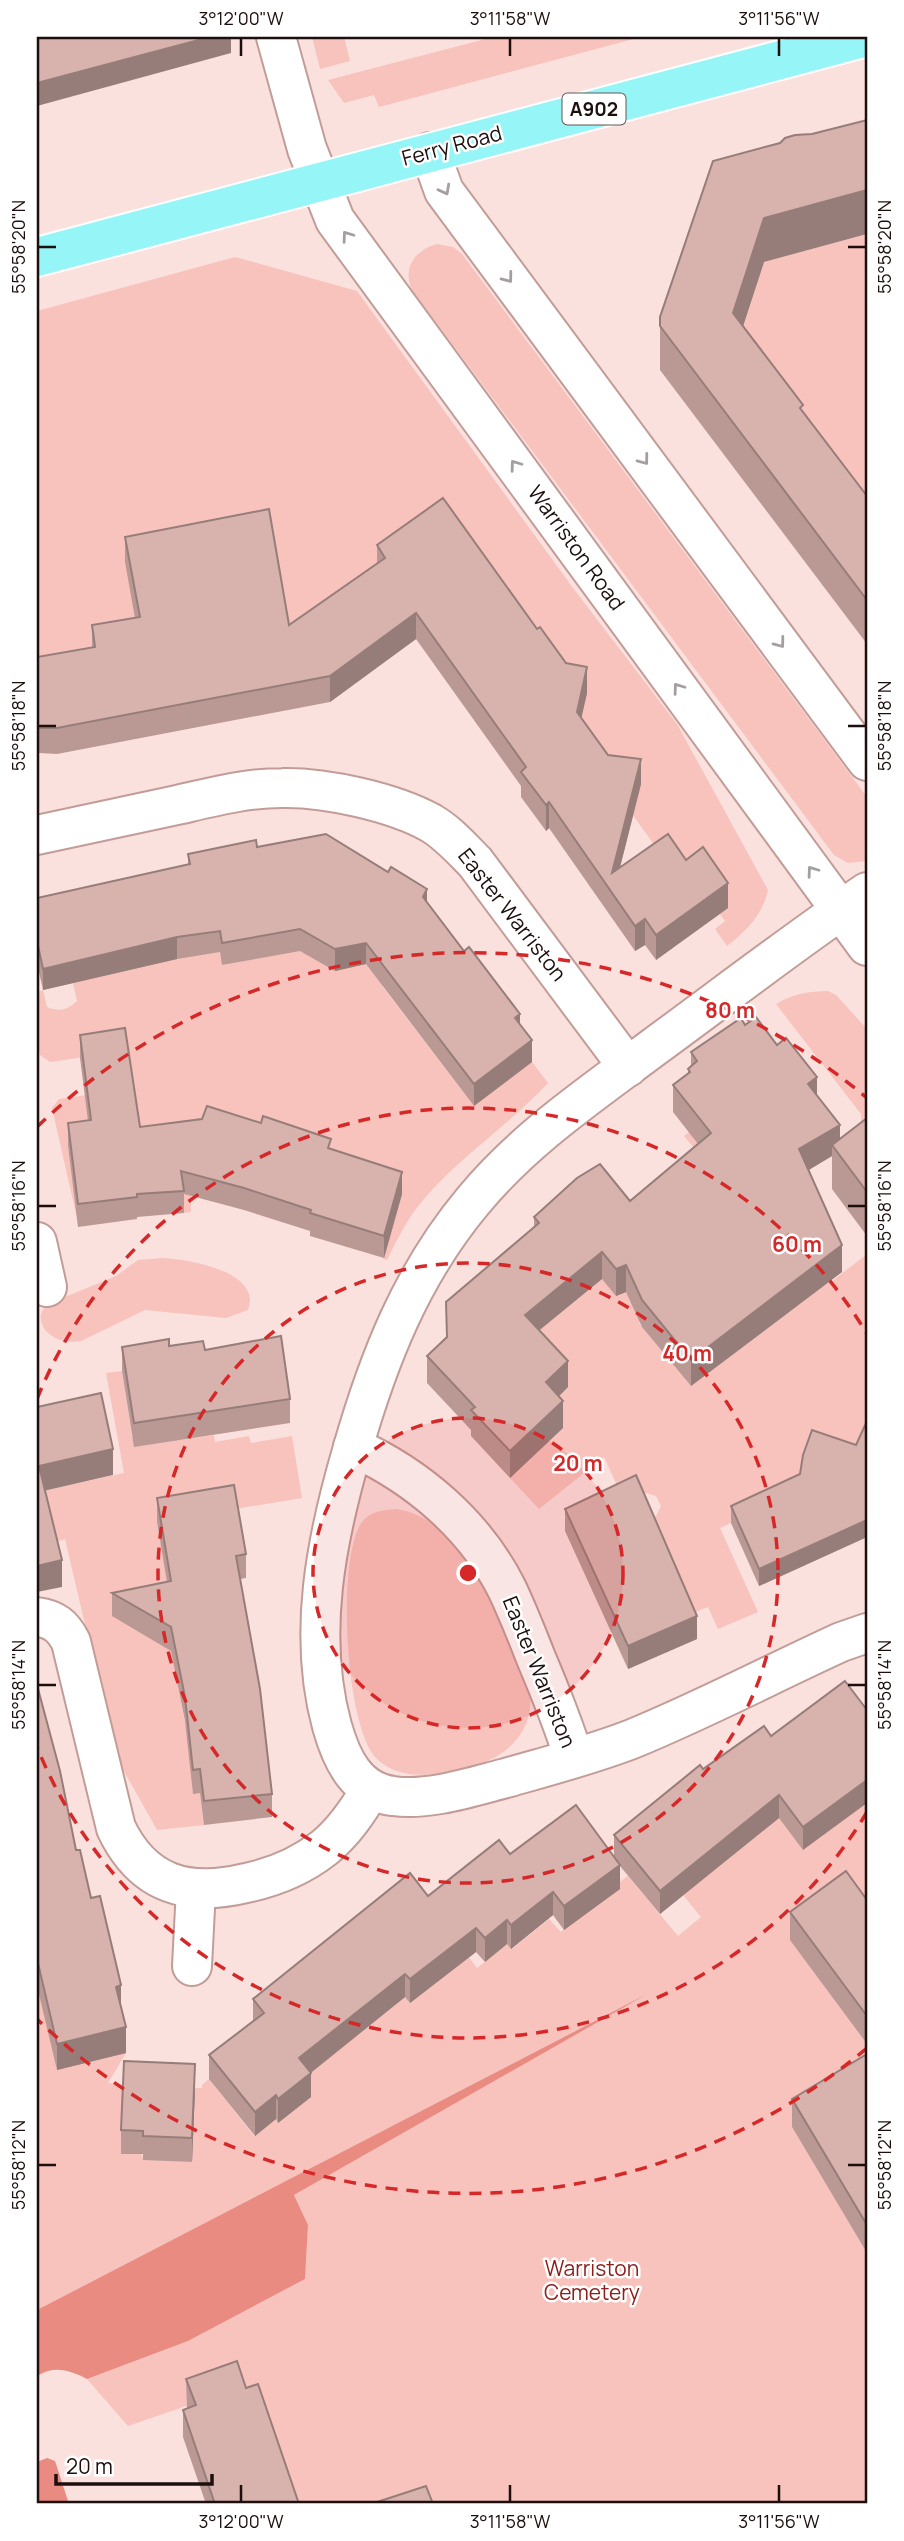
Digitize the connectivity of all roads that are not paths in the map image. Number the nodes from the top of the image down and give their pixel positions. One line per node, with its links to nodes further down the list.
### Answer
1 (276, 37): 4 (street, Warriston Road)
2 (867, 37): 3 (main road, Ferry Road / A902)
3 (430, 152): 4 (main road, Ferry Road / A902); 6 (street, one-way to 6)
4 (320, 182): 5 (main road, Ferry Road / A902); 8 (street, Warriston Road, one-way to 4)
5 (37, 257)
6 (867, 761)
7 (37, 835): 10 (street, Easter Warriston)
8 (854, 901): 9 (street, Warriston Road); 10 (street)
9 (867, 946)
10 (628, 1067): 13 (street)
11 (37, 1242): 12 (street)
12 (47, 1287)
13 (353, 1447): 16 (street, Easter Warriston); 17 (street)
14 (37, 1617): 18 (street)
15 (867, 1633): 16 (street, Easter Warriston)
16 (574, 1758): 17 (street, Easter Warriston)
17 (371, 1789): 18 (street)
18 (196, 1889): 19 (street)
19 (192, 1966)

